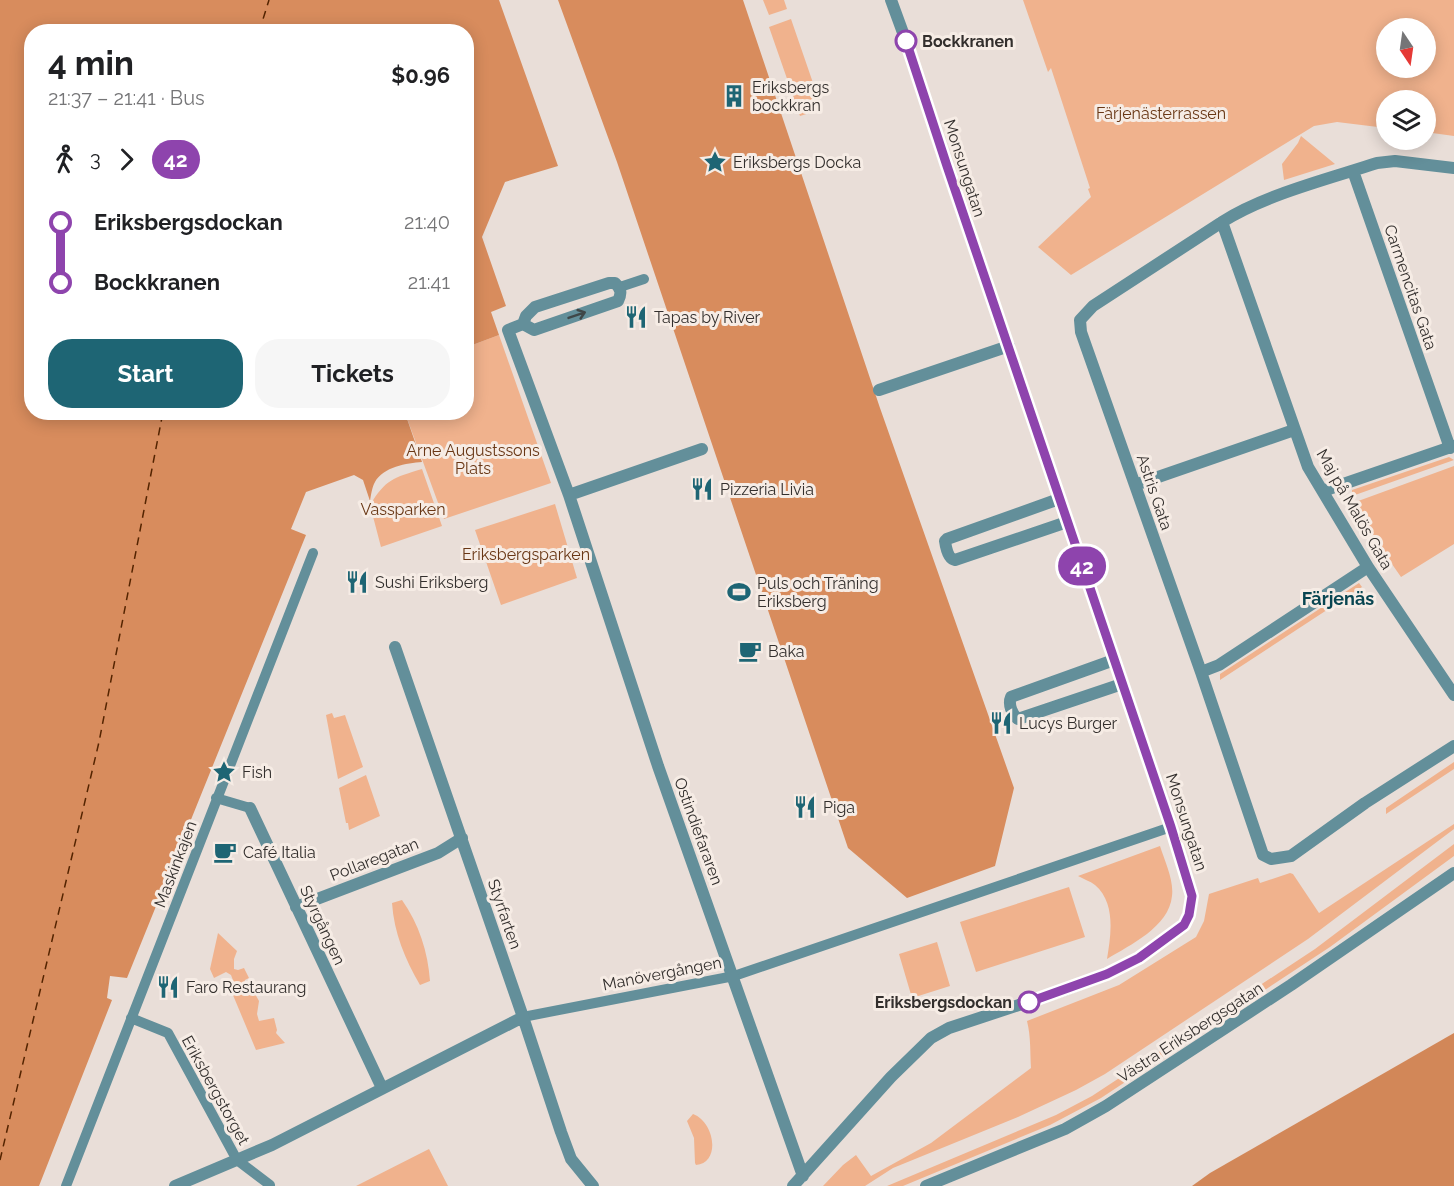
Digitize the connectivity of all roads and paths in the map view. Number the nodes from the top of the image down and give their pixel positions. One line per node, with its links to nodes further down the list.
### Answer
1 (891, 0): 8 (street, Monsungatan)
2 (1454, 168): 3 (street, Astris Gata)
3 (1353, 171): 4 (street, Astris Gata); 11 (street, Carmencitas Gata)
4 (1222, 222): 10 (street, Maj på Malös Gata); 13 (street, Astris Gata)
5 (644, 279): 6 (street, Ostindiefararen)
6 (620, 287): 7 (street, Ostindiefararen); 7 (street, one-way to 6)
7 (523, 324): 15 (street, Ostindiefararen)
8 (1009, 346): 9 (street); 16 (street, Monsungatan)
9 (879, 390)
10 (1294, 430): 13 (street); 14 (street, Maj på Malös Gata)
11 (1452, 447): 14 (street)
12 (702, 449): 15 (street)
13 (1135, 485): 22 (street, Astris Gata)
14 (1323, 491): 19 (street, Maj på Malös Gata)
15 (568, 495): 32 (street, Ostindiefararen)
16 (1059, 499): 17 (street, Monsungatan); 17 (street)
17 (1067, 522): 21 (street, Monsungatan)
18 (313, 553): 26 (street, Maskinkajen)
19 (1368, 567): 22 (street); 24 (street, Maj på Malös Gata)
20 (395, 647): 29 (street, Styrfarten)
21 (1114, 660): 23 (street, Monsungatan); 23 (street)
22 (1202, 672): 25 (street, Astris Gata)
23 (1122, 684): 28 (street, Monsungatan)
24 (1454, 695)
25 (1454, 746)
26 (216, 798): 27 (street, Styrgången); 34 (street, Maskinkajen)
27 (250, 808): 31 (street, Styrgången)
28 (1171, 827): 32 (street, Manövergången); 37 (street, Monsungatan)
29 (462, 838): 31 (street, Pollaregatan); 33 (street, Styrfarten)
30 (1454, 873): 43 (street, Västra Eriksbergsgatan)
31 (296, 907): 35 (street, Styrgången)
32 (734, 976): 33 (street, Manövergången); 37 (street, Ostindiefararen)
33 (523, 1017): 35 (street, Manövergången); 41 (street, Styrfarten)
34 (131, 1018): 36 (street, Eriksbergstorget); 39 (street, Maskinkajen)
35 (382, 1088): 36 (street, Manövergången)
36 (237, 1160): 38 (street, Eriksbergstorget); 40 (street, Manövergången)
37 (803, 1176): 42 (street, Monsungatan)
38 (270, 1185)
39 (66, 1186)
40 (175, 1186)
41 (592, 1186)
42 (793, 1186)
43 (926, 1186)

